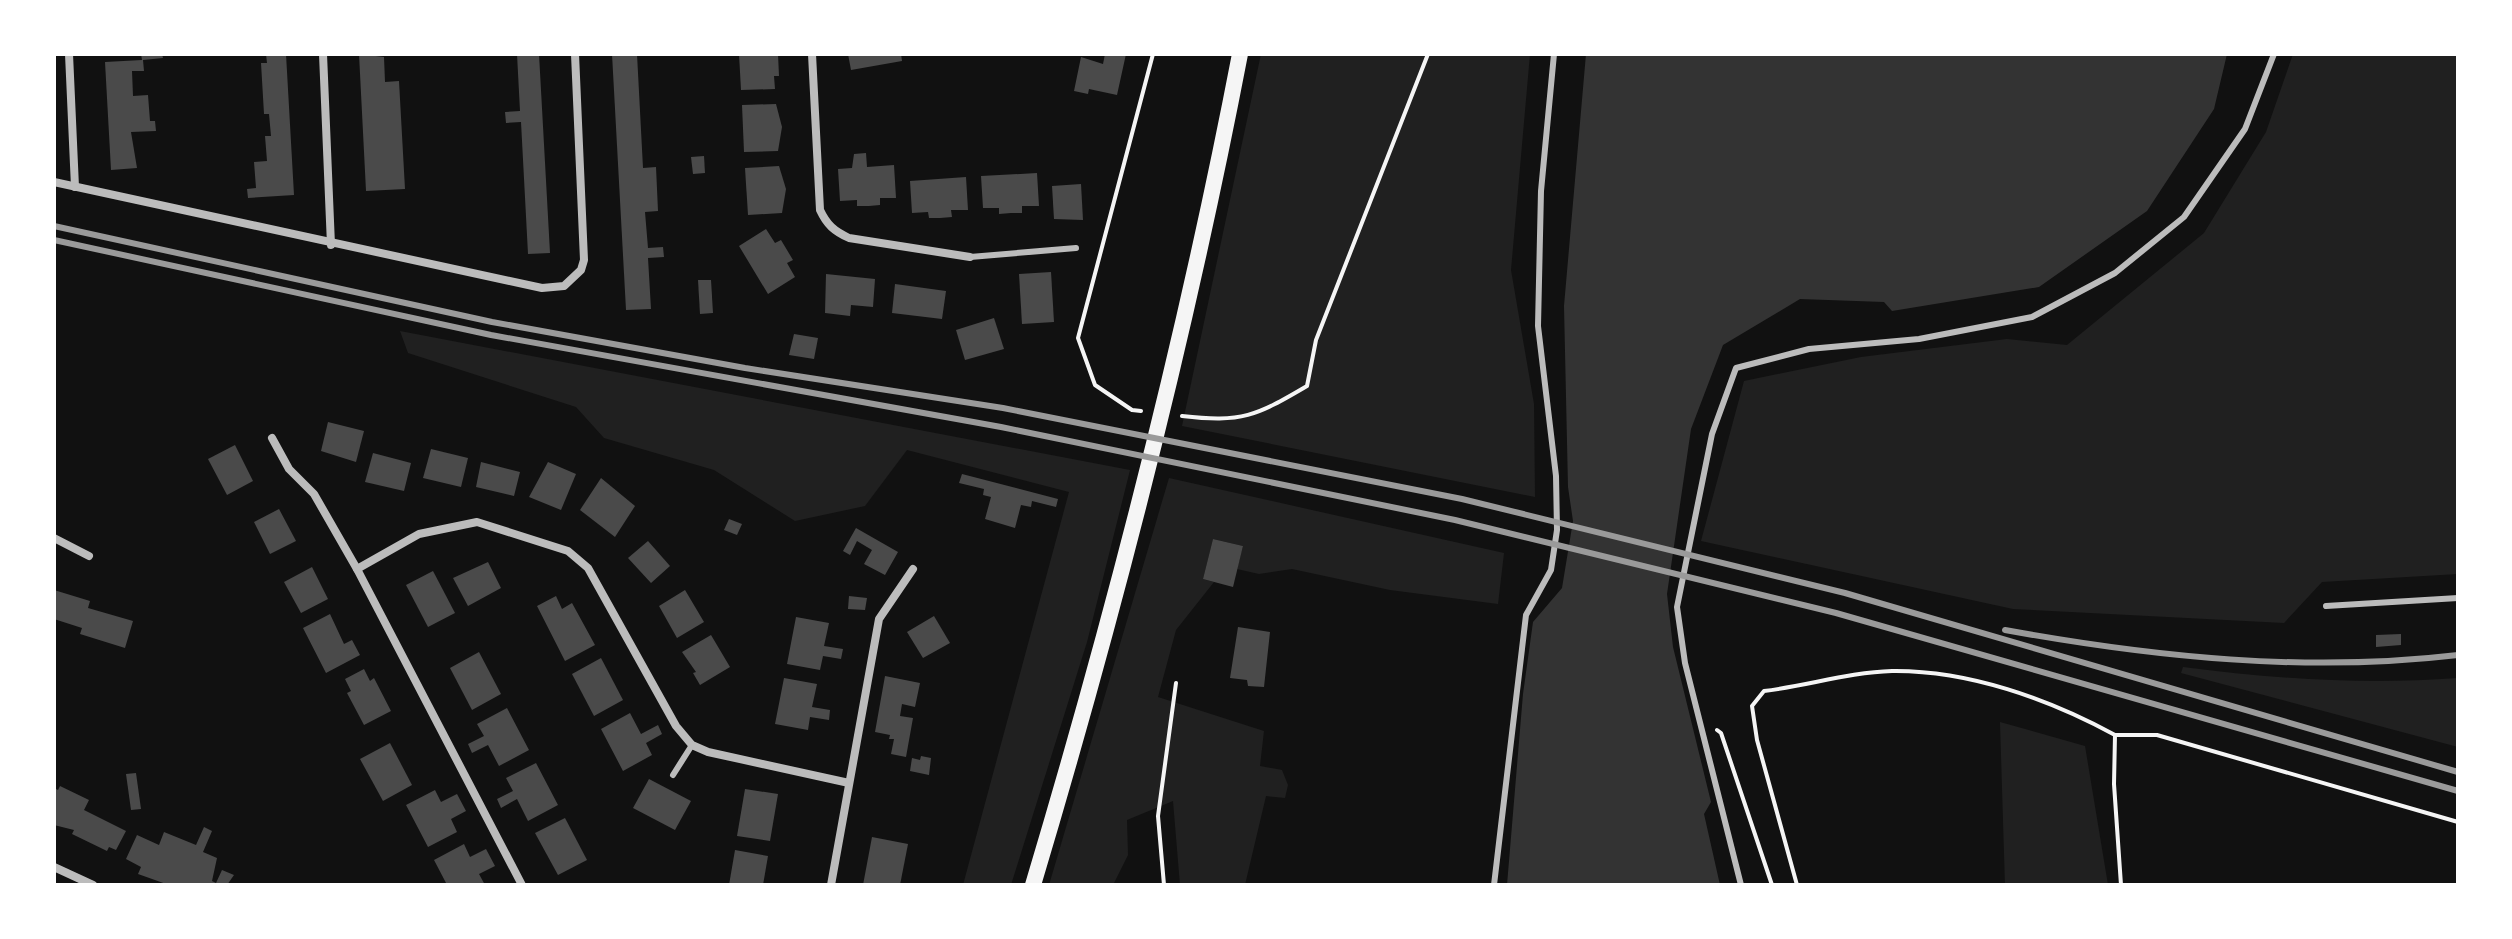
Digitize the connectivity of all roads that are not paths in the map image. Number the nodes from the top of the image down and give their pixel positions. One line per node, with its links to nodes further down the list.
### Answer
1 (69, 54): 9 (street)
2 (323, 54): 10 (street)
3 (575, 54): 10 (street)
4 (812, 54): 12 (street)
5 (1240, 54): 27 (main road)
6 (1554, 54): 28 (lane)
7 (2274, 54): 29 (lane)
8 (54, 182): 9 (street)
9 (75, 187): 10 (street)
10 (331, 245)
11 (1076, 248): 12 (lane)
12 (970, 257)
13 (272, 438): 16 (street)
14 (54, 538): 15 (street)
15 (89, 556)
16 (357, 569): 20 (street); 25 (street)
17 (913, 569): 22 (street)
18 (2458, 598): 19 (lane)
19 (2326, 606)
20 (692, 745): 21 (lane); 22 (street)
21 (673, 775)
22 (849, 783): 26 (street)
23 (54, 867): 24 (street)
24 (93, 885)
25 (522, 885)
26 (831, 885)
27 (1033, 885)
28 (1494, 885)
29 (1741, 885)

